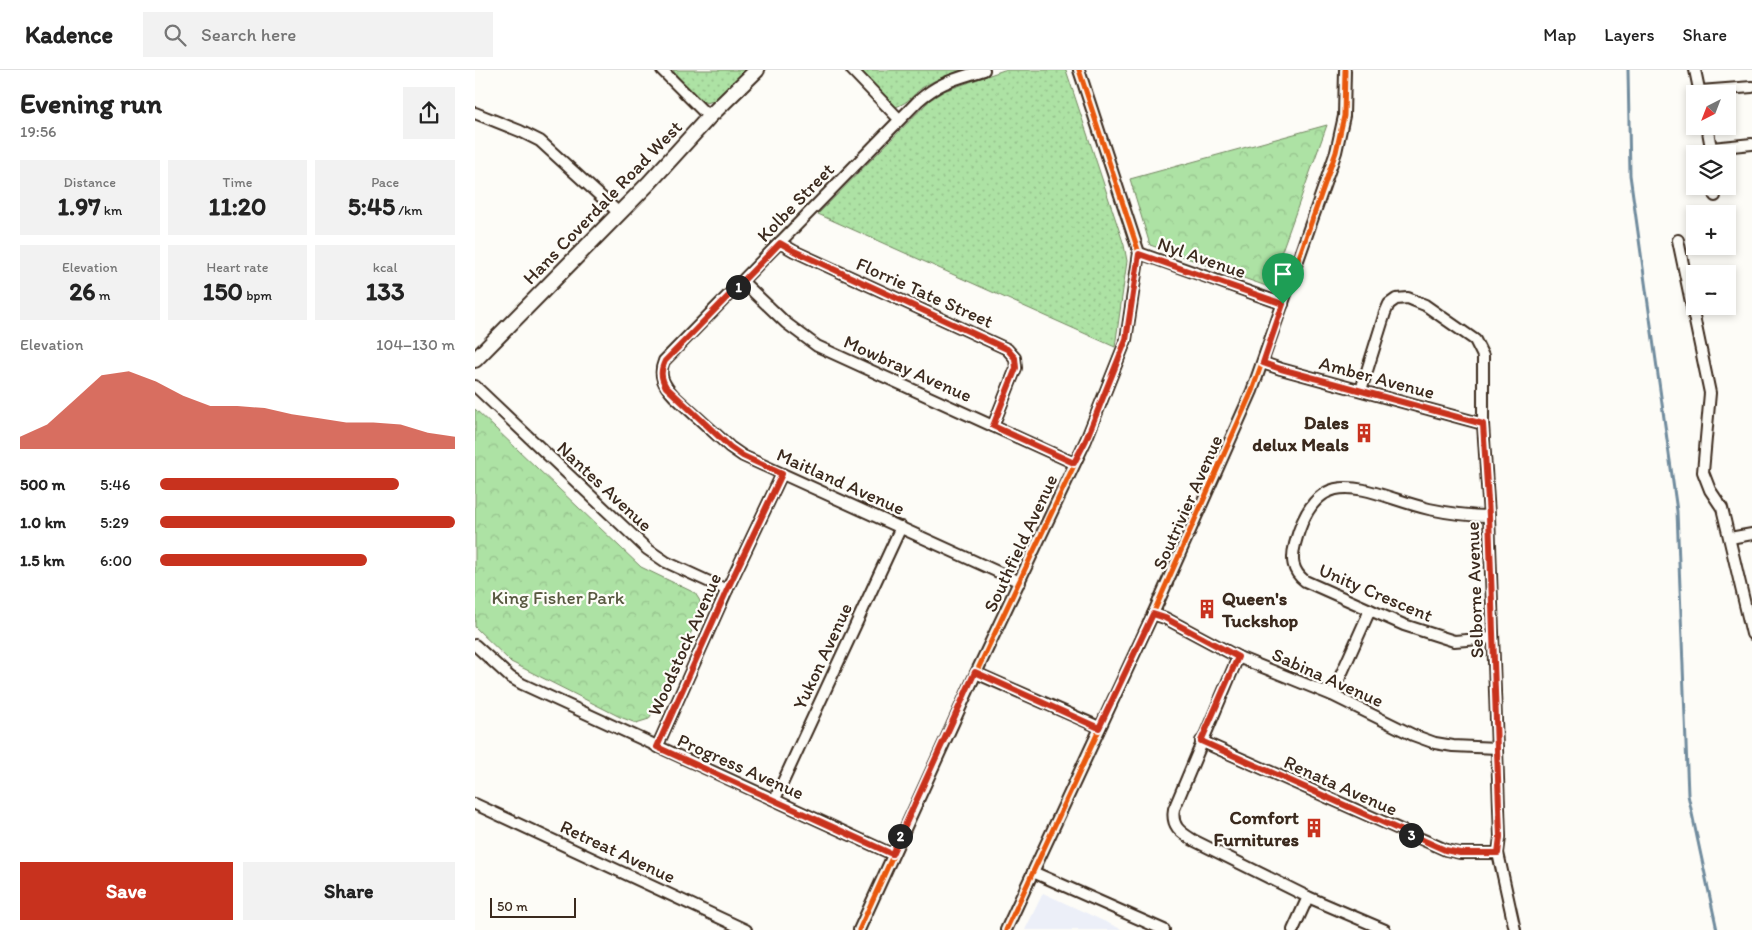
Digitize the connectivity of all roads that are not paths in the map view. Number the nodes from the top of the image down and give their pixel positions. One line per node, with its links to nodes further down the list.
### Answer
1 (662, 70): 12 (street)
2 (757, 70): 12 (street, Hans Coverdale Road West)
3 (852, 70): 13 (street)
4 (984, 70): 13 (street, Kolbe Street)
5 (1079, 70): 19 (street, Southfield Avenue)
6 (1345, 70): 21 (street, Soutrivier Avenue)
7 (1695, 70): 8 (street)
8 (1698, 85)
9 (1752, 87): 10 (street)
10 (1736, 89)
11 (475, 113): 16 (street)
12 (709, 117): 16 (street, Hans Coverdale Road West)
13 (899, 120): 18 (street, Kolbe Street)
14 (1752, 144): 15 (street)
15 (1736, 147)
16 (619, 213): 22 (street, Hans Coverdale Road West)
17 (1678, 240): 34 (street)
18 (780, 243): 20 (street, Kolbe Street); 28 (street, Florrie Tate Street)
19 (1139, 254): 21 (street, Nyl Avenue); 29 (street, Southfield Avenue)
20 (743, 282): 25 (street, Kolbe Street); 28 (street, Mowbray Avenue)
21 (1283, 304): 23 (street, Soutrivier Avenue)
22 (475, 360)
23 (1263, 363): 26 (street, Amber Avenue); 38 (street, Soutrivier Avenue)
24 (475, 386): 36 (street, Nantes Avenue)
25 (666, 387): 30 (street, Maitland Avenue)
26 (1361, 390): 27 (street, Amber Avenue); 27 (street, Selborne Avenue)
27 (1483, 424): 31 (street, Selborne Avenue)
28 (993, 426): 29 (street, Mowbray Avenue)
29 (1074, 463): 35 (street, Southfield Avenue)
30 (782, 474): 32 (street, Maitland Avenue); 36 (street, Woodstock Avenue)
31 (1489, 516): 37 (street, Unity Crescent); 40 (street, Selborne Avenue)
32 (901, 527): 35 (street, Maitland Avenue); 49 (street, Yukon Avenue)
33 (1752, 534): 34 (street)
34 (1730, 538): 39 (street)
35 (1019, 582): 43 (street, Southfield Avenue)
36 (727, 590): 47 (street, Woodstock Avenue)
37 (1370, 610): 40 (street, Unity Crescent); 44 (street)
38 (1153, 614): 42 (street, Sabina Avenue); 45 (street, Soutrivier Avenue)
39 (1752, 634)
40 (1493, 638): 48 (street, Selborne Avenue)
41 (475, 645): 47 (street, Progress Avenue)
42 (1238, 657): 44 (street, Sabina Avenue); 46 (street)
43 (975, 672): 45 (street); 52 (street, Southfield Avenue)
44 (1332, 696): 48 (street, Sabina Avenue)
45 (1099, 728): 53 (street, Soutrivier Avenue)
46 (1201, 741): 51 (street, Renata Avenue); 54 (street)
47 (657, 747): 49 (street, Progress Avenue)
48 (1497, 748): 51 (street, Selborne Avenue)
49 (775, 800): 52 (street, Progress Avenue)
50 (475, 804): 55 (street, Retreat Avenue)
51 (1498, 853): 61 (street, Selborne Avenue)
52 (892, 854): 56 (street, Southfield Avenue)
53 (1033, 872): 57 (street, Soutrivier Avenue); 58 (street)
54 (1308, 897): 59 (street); 60 (street)
55 (746, 930)
56 (859, 930)
57 (1006, 930)
58 (1164, 930)
59 (1293, 930)
60 (1385, 930)
61 (1515, 930)

